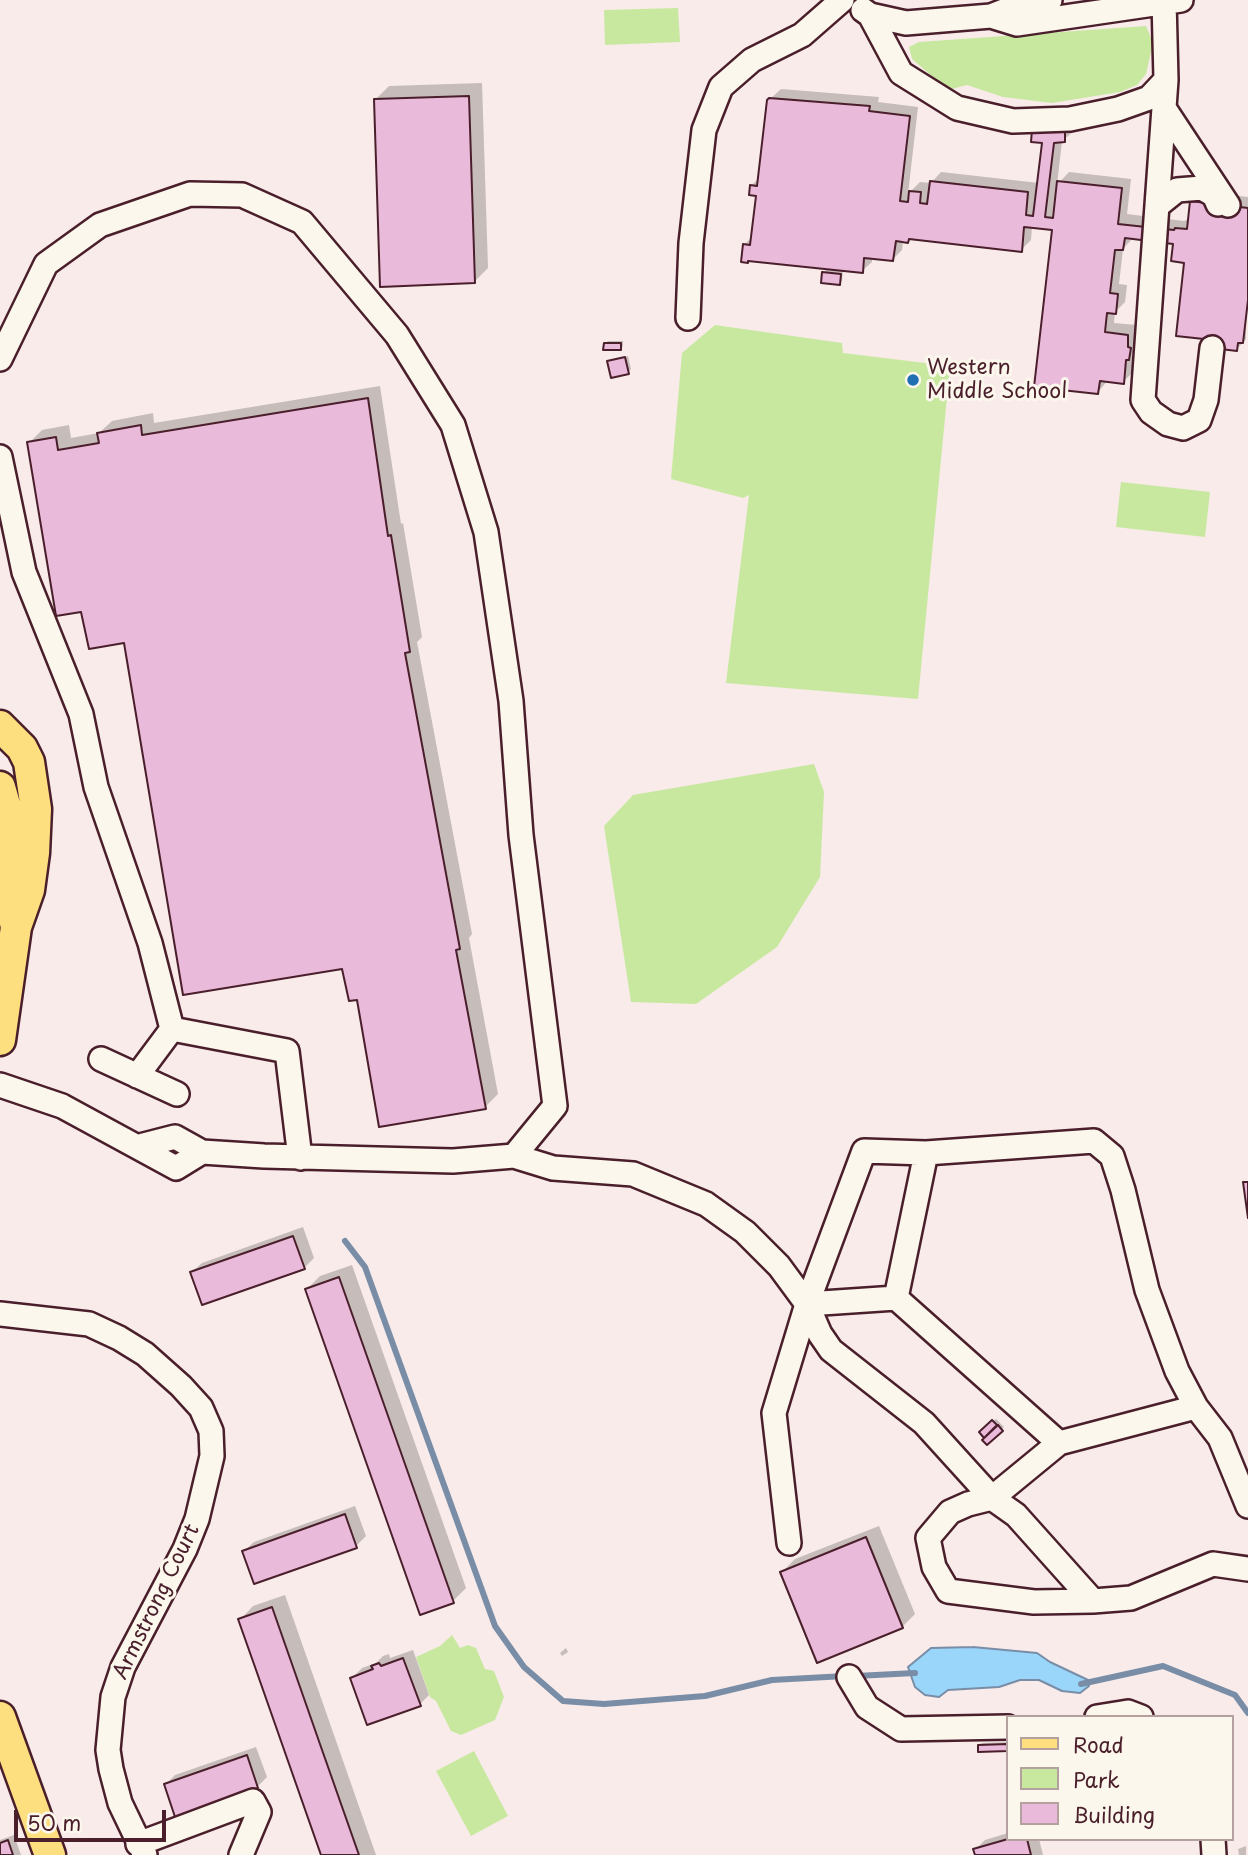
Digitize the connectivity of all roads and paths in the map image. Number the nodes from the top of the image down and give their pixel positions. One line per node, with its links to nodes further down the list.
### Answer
1 (842, 0): 10 (street)
2 (849, 0): 5 (street)
3 (1050, 0): 6 (street)
4 (1170, 1): 6 (street); 7 (street)
5 (870, 15): 6 (street); 7 (street)
6 (991, 16)
7 (1166, 80): 8 (street)
8 (1164, 108): 9 (street); 9 (street)
9 (1157, 206): 11 (street)
10 (688, 318)
11 (1212, 348)
12 (0, 359): 24 (street)
13 (0, 457): 17 (street)
14 (0, 726): 16 (main road)
15 (0, 787): 16 (main road)
16 (16, 926): 18 (main road)
17 (173, 1029): 20 (street); 25 (street)
18 (0, 1040)
19 (101, 1059): 20 (street)
20 (137, 1076): 22 (street)
21 (0, 1085): 25 (street)
22 (177, 1094)
23 (926, 1153): 26 (street); 27 (street); 29 (street)
24 (514, 1156): 25 (street); 27 (street)
25 (300, 1157)
26 (896, 1298): 27 (street); 30 (street)
27 (807, 1304): 31 (street); 33 (street)
28 (0, 1314): 41 (street, Armstrong Court)
29 (1196, 1408): 30 (street); 32 (street)
30 (1059, 1443): 31 (street)
31 (992, 1498): 35 (street); 35 (street)
32 (1248, 1506)
33 (789, 1543)
34 (1248, 1569): 35 (street)
35 (1093, 1601)
36 (849, 1677): 40 (street)
37 (1109, 1715): 38 (street)
38 (1136, 1715)
39 (0, 1717): 42 (main road)
40 (1006, 1727)
41 (142, 1849): 43 (street)
42 (50, 1855)
43 (241, 1855)

